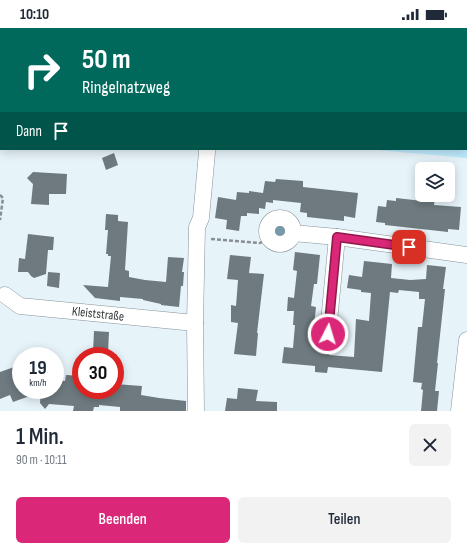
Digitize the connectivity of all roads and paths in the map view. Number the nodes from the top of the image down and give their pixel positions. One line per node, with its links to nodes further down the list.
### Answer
1 (207, 150): 4 (street)
2 (0, 194): 3 (path)
3 (0, 220)
4 (197, 237): 6 (path); 9 (street)
5 (337, 237): 6 (street); 7 (street); 10 (street)
6 (269, 238)
7 (467, 255)
8 (5, 295): 9 (street, Kleiststraße)
9 (196, 323): 12 (street)
10 (328, 334)
11 (467, 340): 13 (street)
12 (196, 411)
13 (459, 411)

